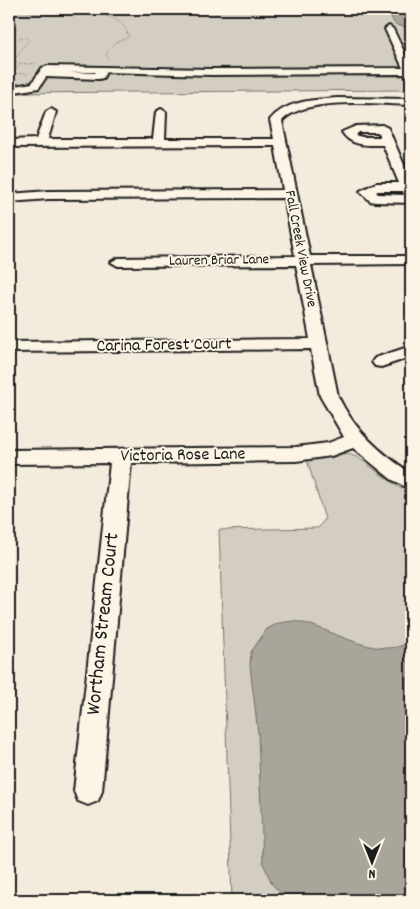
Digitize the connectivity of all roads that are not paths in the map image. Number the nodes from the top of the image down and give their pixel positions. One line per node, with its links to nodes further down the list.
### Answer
1 (389, 29): 2 (street)
2 (400, 52): 3 (street); 4 (street)
3 (411, 52)
4 (408, 73): 5 (street)
5 (9, 90)
6 (411, 102): 12 (street, Fall Creek View Drive)
7 (51, 112): 10 (street)
8 (161, 112): 11 (street)
9 (388, 141): 14 (street)
10 (41, 142): 11 (street); 13 (street)
11 (160, 142): 12 (street)
12 (280, 142): 15 (street, Fall Creek View Drive)
13 (9, 143)
14 (410, 193)
15 (289, 194): 16 (street); 17 (street, Fall Creek View Drive)
16 (9, 198)
17 (302, 260): 18 (street, Lauren Briar Lane); 19 (street, Lauren Briar Lane); 20 (street, Fall Creek View Drive)
18 (411, 260)
19 (118, 262)
20 (319, 344): 21 (street, Carina Forest Court); 24 (street, Fall Creek View Drive)
21 (9, 347)
22 (411, 351): 23 (street)
23 (381, 362)
24 (354, 440): 26 (street, Victoria Rose Lane); 27 (street, Fall Creek View Drive)
25 (9, 457): 26 (street, Victoria Rose Lane)
26 (121, 457): 28 (street, Wortham Stream Court)
27 (411, 483)
28 (88, 791)

